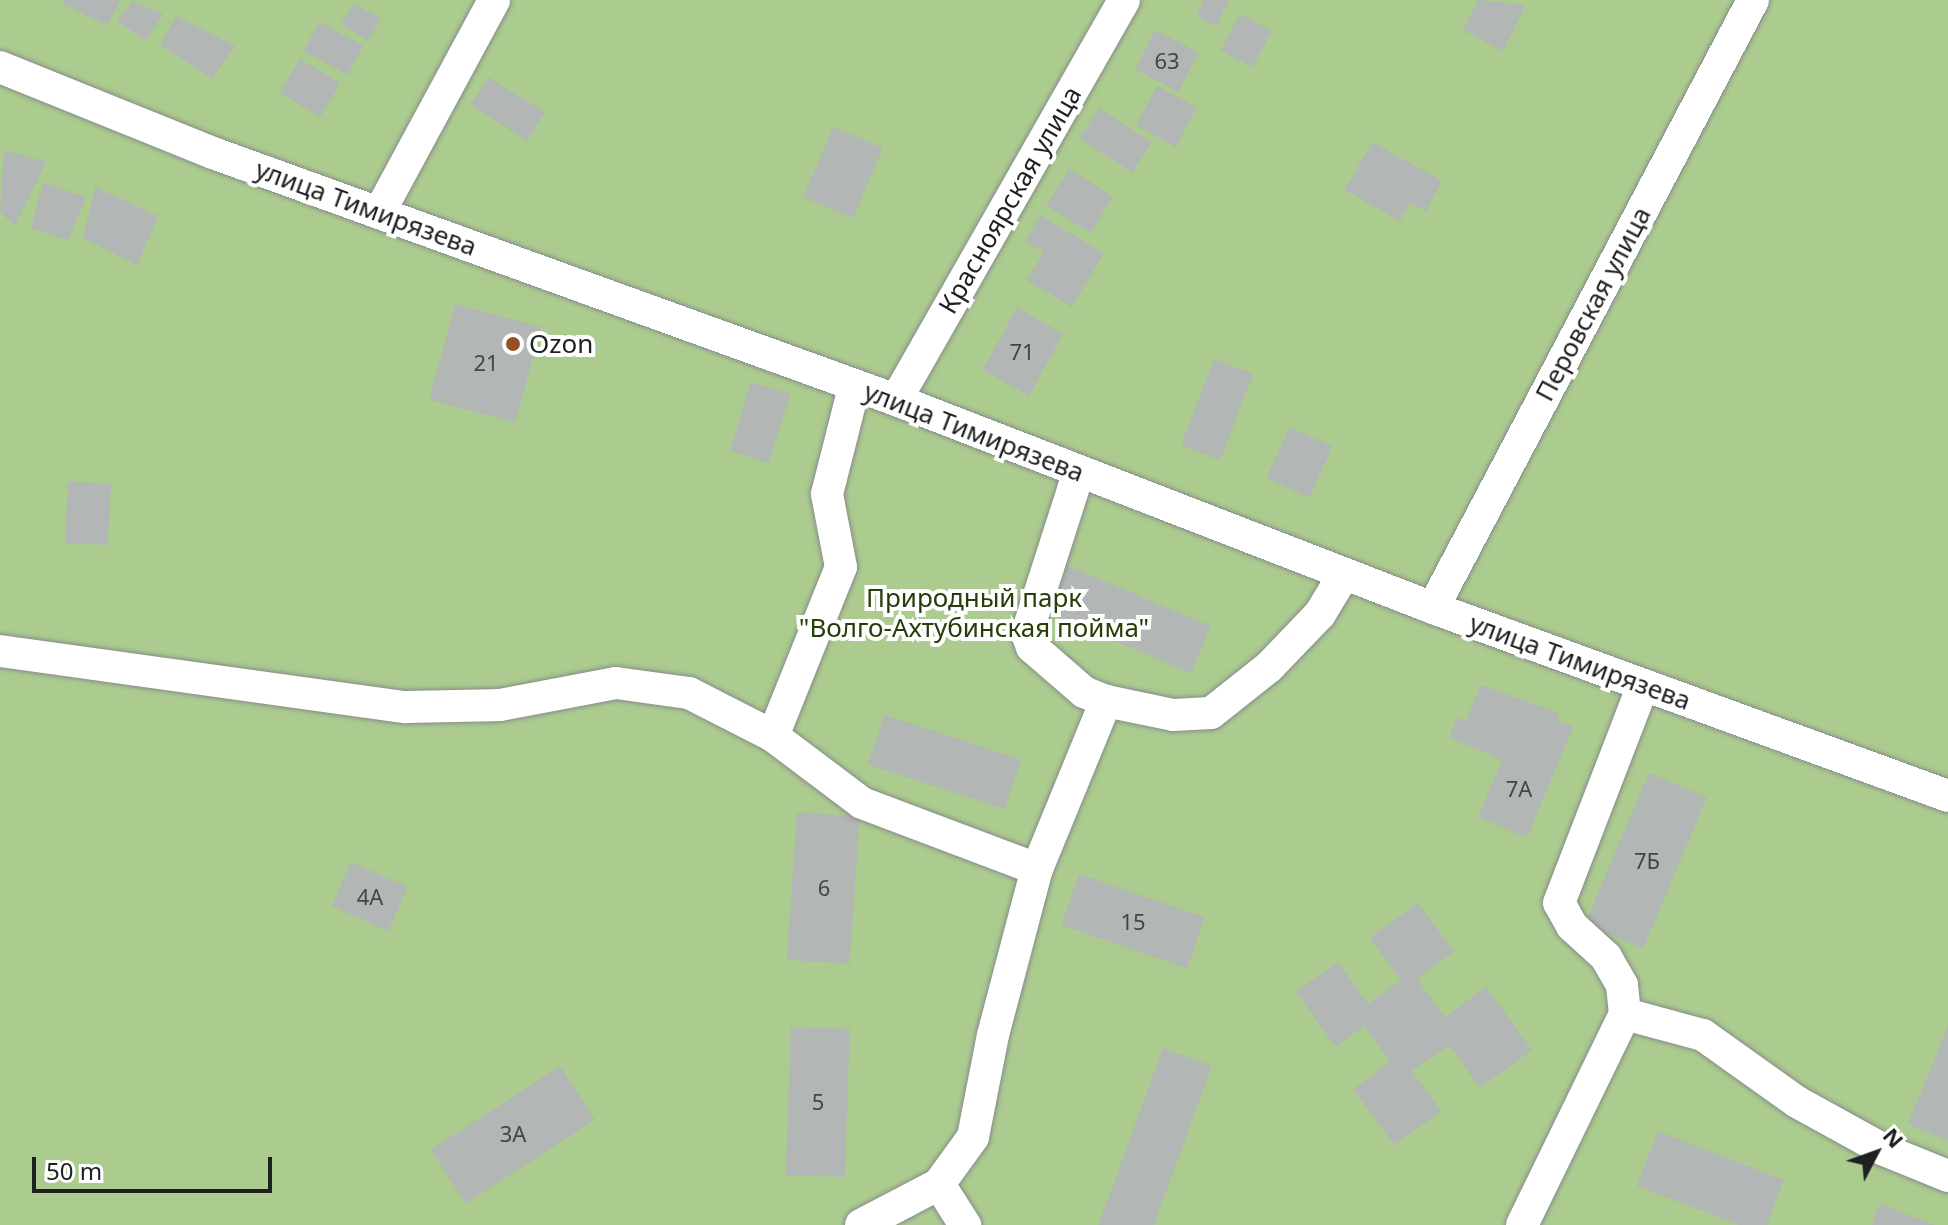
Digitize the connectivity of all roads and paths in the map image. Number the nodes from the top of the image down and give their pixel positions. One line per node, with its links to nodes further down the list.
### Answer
1 (494, 0): 5 (street)
2 (1124, 0): 7 (street, Красноярская улица)
3 (1753, 0): 10 (street, Перовская улица)
4 (0, 67): 5 (street, улица Тимирязева)
5 (379, 213): 6 (street, улица Тимирязева)
6 (854, 387): 7 (street, улица Тимирязева); 14 (street)
7 (896, 400): 8 (street, улица Тимирязева)
8 (1079, 471): 9 (street, улица Тимирязева); 13 (street)
9 (1344, 574): 10 (street, улица Тимирязева); 13 (street)
10 (1433, 608): 12 (street, улица Тимирязева)
11 (0, 651): 14 (street)
12 (1643, 685): 15 (street, улица Тимирязева); 17 (street)
13 (1106, 701): 16 (street)
14 (773, 736): 16 (street)
15 (1948, 796)
16 (1037, 869): 19 (street)
17 (1625, 1014): 18 (street); 22 (street)
18 (1948, 1176)
19 (939, 1184): 20 (street); 21 (street)
20 (861, 1225)
21 (965, 1225)
22 (1522, 1225)

